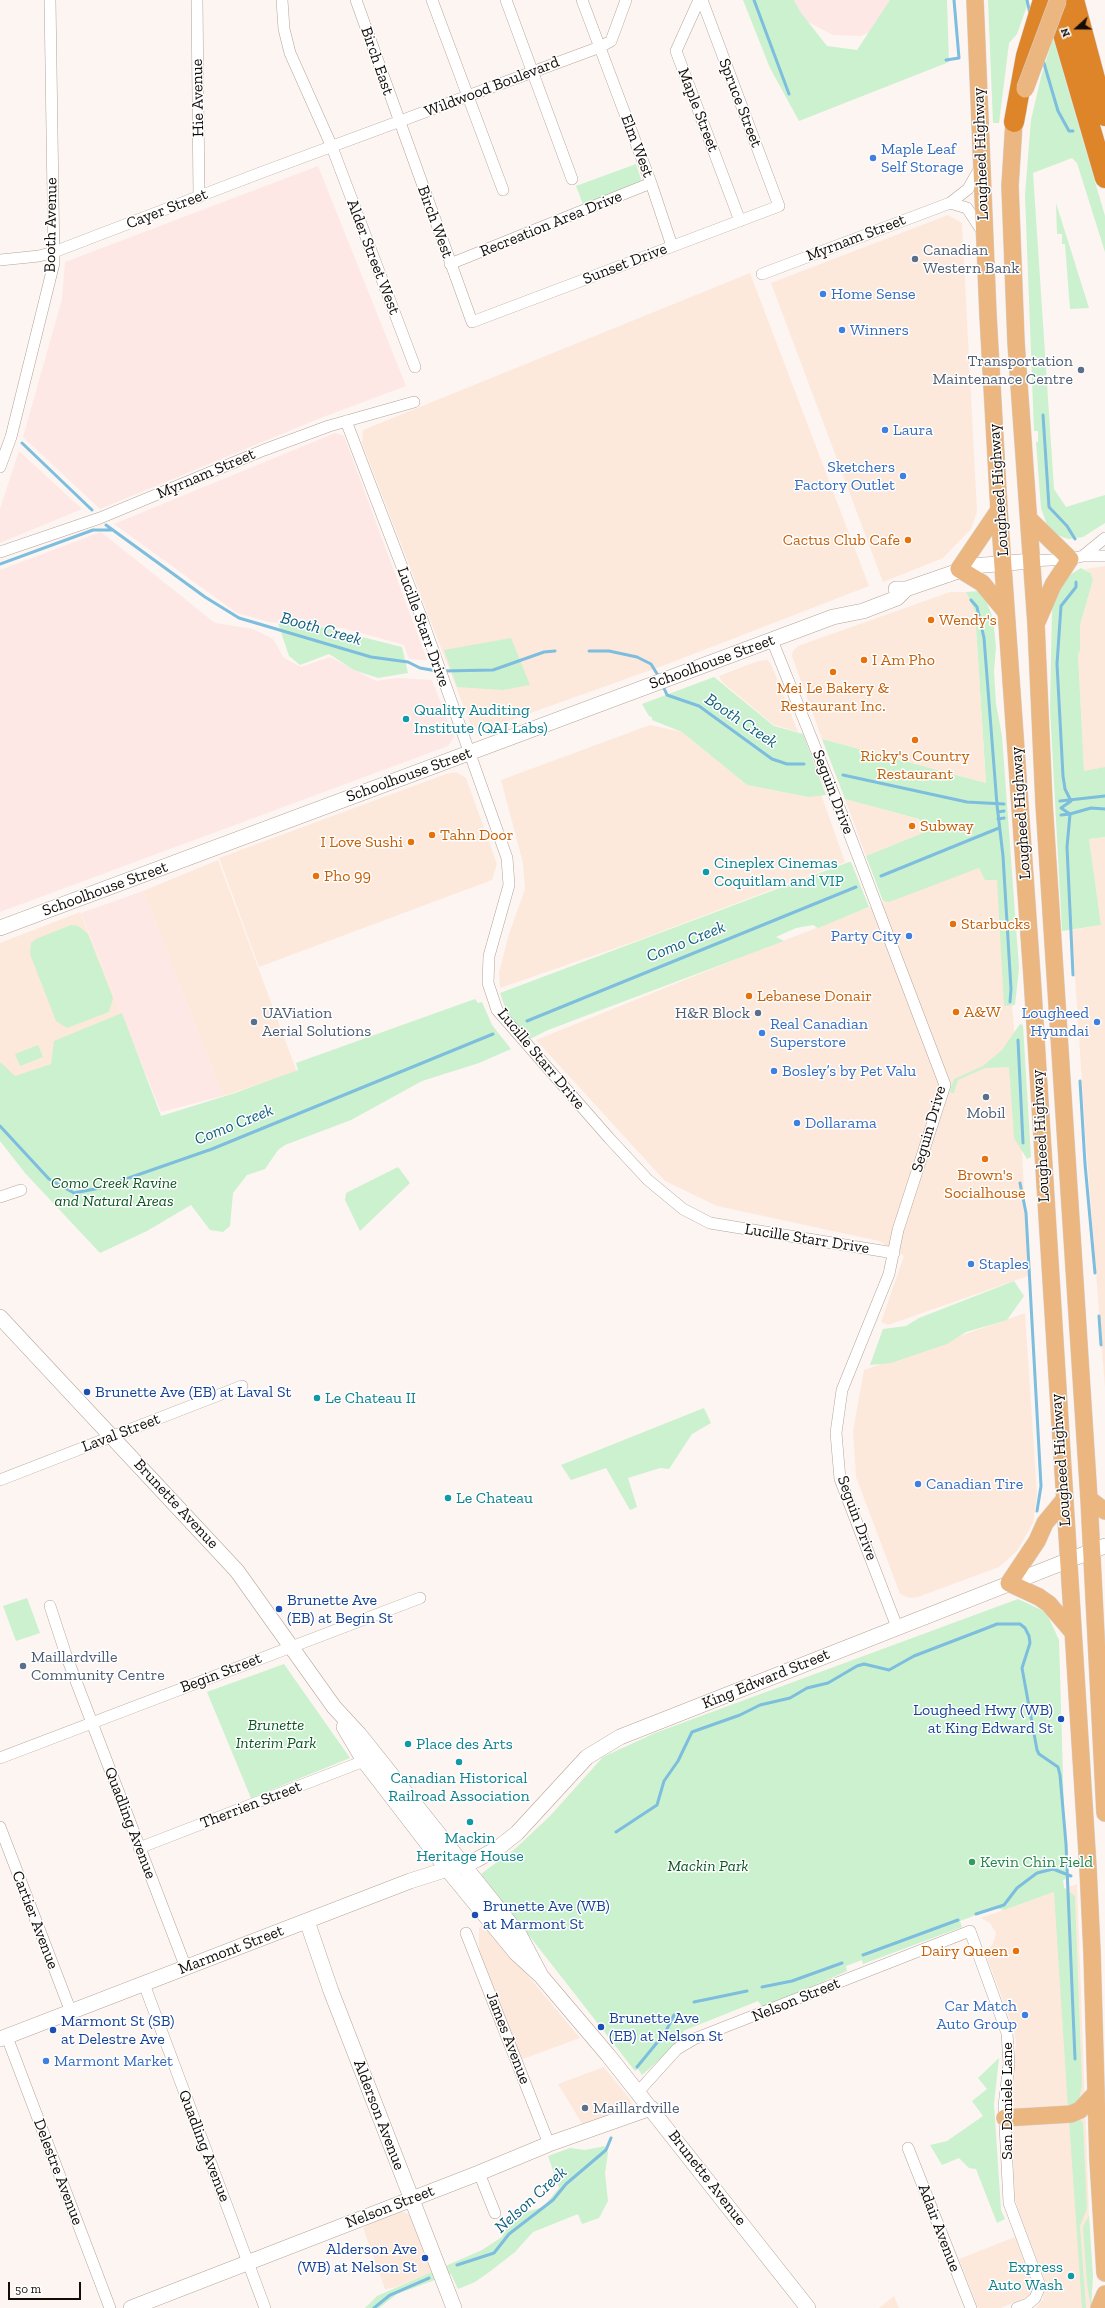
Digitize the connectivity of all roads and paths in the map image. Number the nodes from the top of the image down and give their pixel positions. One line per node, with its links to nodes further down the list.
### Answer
1 (50, 0): 34 (street, Booth Avenue)
2 (197, 0): 28 (street, Hie Avenue)
3 (282, 0): 22 (street, Alder Street West)
4 (356, 0): 20 (street, Birch East)
5 (432, 0): 18 (street)
6 (506, 0): 16 (street)
7 (582, 0): 15 (street, Elm West)
8 (626, 0): 15 (street, Wildwood Boulevard)
9 (700, 0): 30 (street, Spruce Street); 31 (street, Maple Street)
10 (975, 0): 23 (main road, Lougheed Highway)
11 (1043, 0): 17 (highway)
12 (1054, 0): 24 (highway)
13 (1058, 0): 17 (main road, bridge)
14 (1074, 0): 19 (highway)
15 (600, 48): 16 (street, Wildwood Boulevard); 26 (street, Elm West)
16 (532, 72): 18 (street, Wildwood Boulevard); 25 (street)
17 (1023, 83): 21 (highway)
18 (467, 98): 20 (street, Wildwood Boulevard); 27 (street)
19 (1105, 116)
20 (398, 122): 22 (street, Wildwood Boulevard); 36 (street, Birch West)
21 (1014, 122): 44 (main road, Lougheed Highway)
22 (332, 147): 28 (street, Cayer Street); 39 (street, Alder Street West)
23 (981, 164): 29 (street, Myrnam Street); 32 (main road, Lougheed Highway)
24 (1105, 178)
25 (572, 179)
26 (651, 183): 33 (street, Elm West); 36 (street, Recreation Area Drive)
27 (503, 190)
28 (199, 196): 34 (street, Cayer Street)
29 (950, 203): 32 (street); 37 (street, Myrnam Street)
30 (779, 206): 31 (street, Sunset Drive)
31 (740, 221): 33 (street, Sunset Drive)
32 (984, 236): 43 (main road, Lougheed Highway)
33 (672, 246): 38 (street, Sunset Drive)
34 (54, 252): 35 (street, Cayer Street); 42 (street, Booth Avenue)
35 (0, 260)
36 (450, 264): 38 (street, Birch West)
37 (762, 274)
38 (472, 322)
39 (414, 367)
40 (414, 402): 41 (street, Myrnam Street)
41 (346, 421): 46 (street, Myrnam Street); 55 (street, Lucille Starr Drive)
42 (0, 467)
43 (999, 510): 50 (main road, Lougheed Highway); 51 (main road)
44 (1029, 519): 48 (main road); 49 (main road, Lougheed Highway)
45 (1105, 538): 48 (street)
46 (0, 552)
47 (1105, 556): 48 (street, Schoolhouse Street)
48 (1076, 558): 49 (street, Schoolhouse Street); 53 (main road)
49 (1031, 561): 50 (main road, Schoolhouse Street); 53 (main road, Lougheed Highway)
50 (1004, 562): 51 (main road, Schoolhouse Street); 52 (main road, Lougheed Highway)
51 (960, 569): 52 (main road); 54 (main road, Schoolhouse Street)
52 (1006, 612): 65 (main road, Lougheed Highway)
53 (1036, 624): 64 (main road, Lougheed Highway)
54 (772, 640): 55 (main road, Schoolhouse Street); 59 (street, Seguin Drive)
55 (470, 752): 56 (main road, Schoolhouse Street); 59 (street, Lucille Starr Drive)
56 (0, 928)
57 (21, 1190): 58 (street)
58 (0, 1197)
59 (894, 1253): 74 (street, Seguin Drive)
60 (0, 1317): 62 (main road, Brunette Avenue)
61 (242, 1386): 62 (street, Laval Street)
62 (113, 1437): 63 (street, Laval Street); 76 (main road, Brunette Avenue)
63 (0, 1480)
64 (1089, 1499): 66 (main road); 67 (main road, Lougheed Highway)
65 (1064, 1500): 68 (main road, Lougheed Highway); 69 (main road)
66 (1105, 1511)
67 (1098, 1549): 68 (main road, King Edward Street); 73 (main road, Lougheed Highway)
68 (1068, 1559): 69 (main road, King Edward Street); 75 (main road, Lougheed Highway)
69 (1009, 1583): 74 (main road, King Edward Street); 75 (main road)
70 (420, 1598): 76 (street, Begin Street)
71 (1105, 1604): 73 (main road)
72 (50, 1606): 78 (street, Quadling Avenue)
73 (1095, 1619): 81 (main road, Lougheed Highway)
74 (897, 1627): 84 (main road, King Edward Street)
75 (1072, 1630): 95 (main road, Lougheed Highway)
76 (291, 1646): 77 (main road, Brunette Avenue); 78 (street, Begin Street)
77 (334, 1707): 80 (main road, Brunette Avenue); 84 (main road, Brunette Avenue)
78 (92, 1722): 79 (street, Begin Street); 83 (street, Quadling Avenue)
79 (0, 1758)
80 (364, 1761): 83 (street, Therrien Street); 85 (main road, Brunette Avenue)
81 (1105, 1813)
82 (0, 1827): 92 (street, Cartier Avenue)
83 (139, 1848): 89 (street, Quadling Avenue)
84 (462, 1865): 85 (main road, Marmont Street); 90 (main road, Brunette Avenue)
85 (447, 1869): 86 (main road, Marmont Street); 90 (main road, Brunette Avenue)
86 (307, 1921): 89 (main road, Marmont Street); 101 (main road, Alderson Avenue)
87 (970, 1931): 94 (street, Nelson Street); 97 (street, San Daniele Lane)
88 (466, 1933): 98 (street, James Avenue)
89 (186, 1968): 91 (main road, Marmont Street)
90 (541, 1976): 94 (main road, Brunette Avenue)
91 (144, 1984): 92 (main road, Marmont Street); 103 (street, Quadling Avenue)
92 (71, 2012): 93 (main road, Marmont Street)
93 (3, 2038): 106 (street, Delestre Avenue)
94 (638, 2092): 96 (main road, Brunette Avenue)
95 (1096, 2093): 97 (main road); 104 (main road, Lougheed Highway)
96 (651, 2108): 98 (main road, Nelson Street); 110 (main road, Brunette Avenue)
97 (1005, 2118): 112 (street, San Daniele Lane)
98 (549, 2144): 100 (main road, Nelson Street)
99 (908, 2148): 111 (street, Adair Avenue)
100 (479, 2173): 101 (main road, Nelson Street); 102 (street)
101 (412, 2199): 103 (main road, Nelson Street); 109 (main road, Alderson Avenue)
102 (494, 2213)
103 (248, 2263): 107 (main road, Nelson Street); 108 (street, Quadling Avenue)
104 (1105, 2273)
105 (1105, 2294): 113 (main road)
106 (110, 2308)
107 (131, 2308)
108 (265, 2308)
109 (454, 2308)
110 (808, 2308)
111 (971, 2308)
112 (1017, 2308)
113 (1099, 2308)

